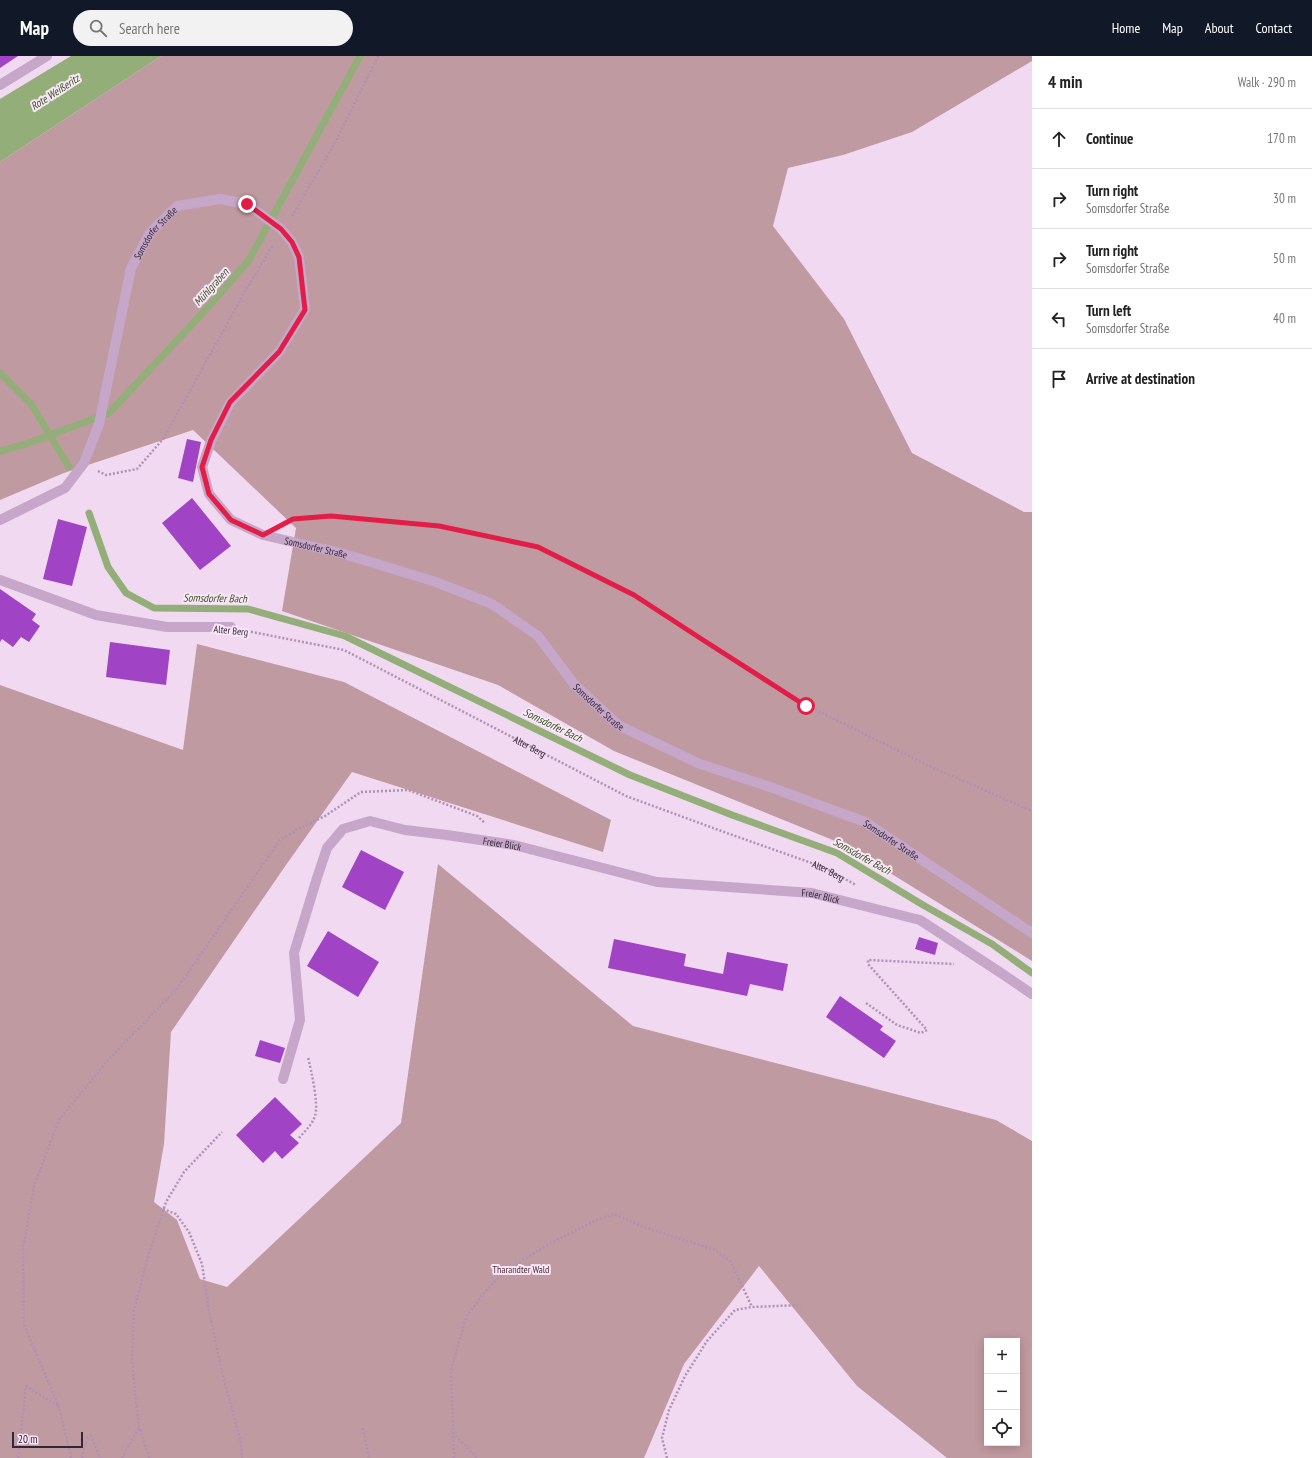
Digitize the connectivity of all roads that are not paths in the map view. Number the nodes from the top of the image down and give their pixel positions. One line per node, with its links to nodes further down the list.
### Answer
1 (47, 56): 2 (street)
2 (0, 85)
3 (0, 520): 6 (street, Somsdorfer Straße, bridge)
4 (0, 580): 5 (street, Alter Berg)
5 (231, 627)
6 (1032, 933)
7 (1032, 994): 8 (street, Freier Blick)
8 (283, 1079)

